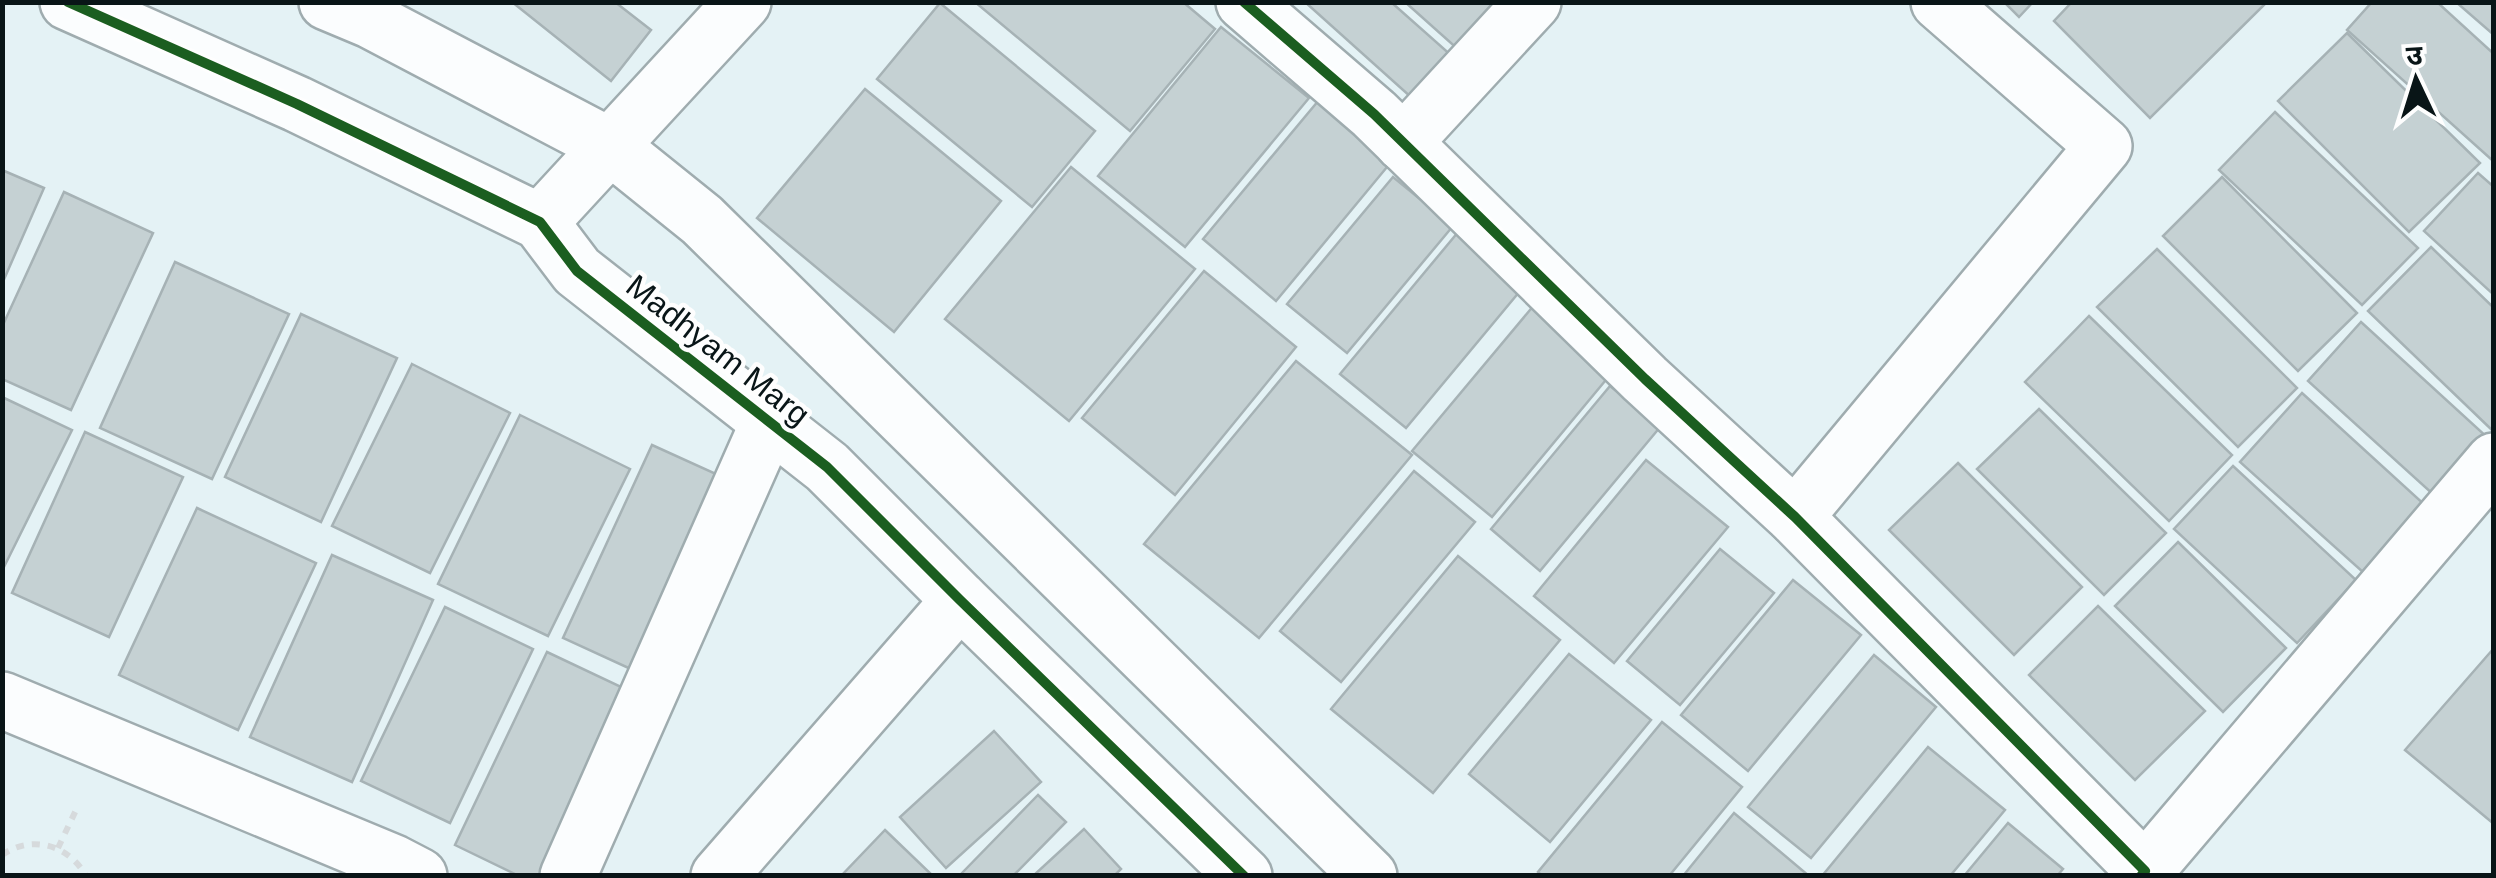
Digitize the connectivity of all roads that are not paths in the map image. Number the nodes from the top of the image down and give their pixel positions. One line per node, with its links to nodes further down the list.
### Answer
1 (68, 2): 9 (street, Madhyam Marg)
2 (327, 2): 8 (street)
3 (742, 2): 8 (street)
4 (1244, 2): 7 (street)
5 (1532, 2): 7 (street)
6 (1939, 2): 12 (street)
7 (1403, 142): 12 (street)
8 (610, 146): 9 (street); 20 (street)
9 (540, 222): 10 (street, Madhyam Marg)
10 (769, 422): 13 (street, Madhyam Marg); 17 (street)
11 (2494, 461): 15 (street)
12 (1795, 517): 15 (street)
13 (960, 600): 18 (street); 19 (street, Madhyam Marg)
14 (2, 700): 16 (street)
15 (2143, 873)
16 (419, 876)
17 (568, 876)
18 (719, 876)
19 (1244, 876)
20 (1369, 876)

